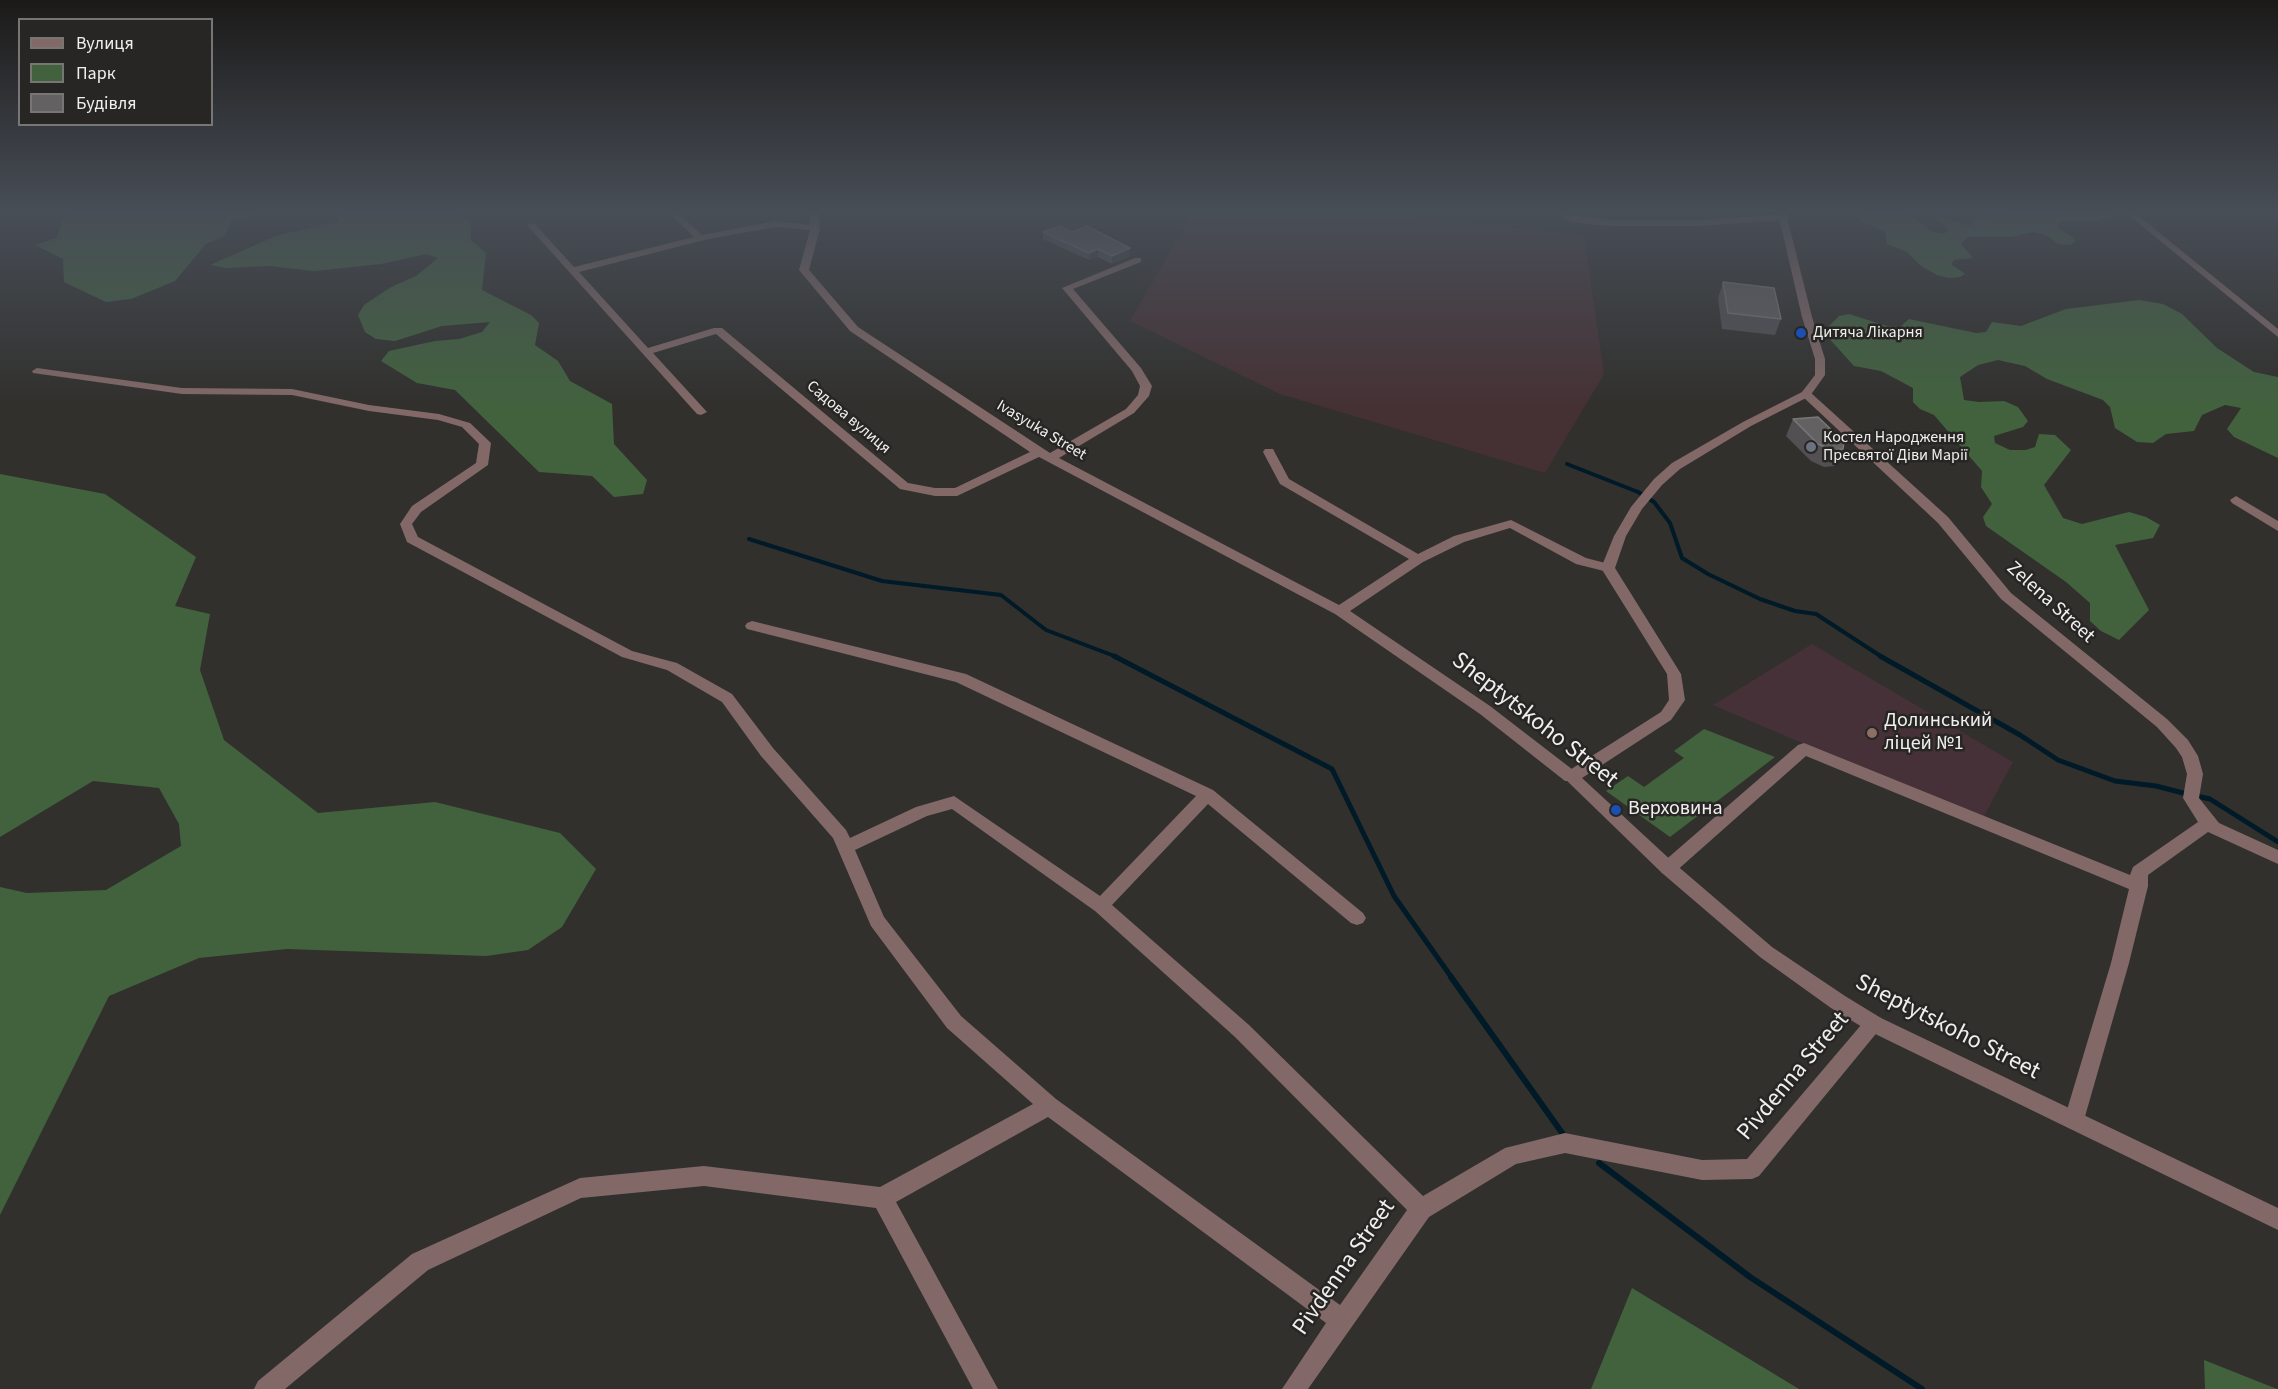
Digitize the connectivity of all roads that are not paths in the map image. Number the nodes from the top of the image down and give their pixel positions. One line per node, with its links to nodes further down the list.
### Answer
1 (581, 278): 7 (street)
2 (811, 278): 11 (street, Ivasyuka Street)
3 (1093, 278): 13 (street)
4 (1797, 278): 9 (street)
5 (2209, 278): 6 (street)
6 (2278, 334)
7 (646, 352): 10 (street); 11 (street, Садова вулиця)
8 (37, 371): 23 (street)
9 (1806, 394): 17 (street); 22 (street, Zelena Street)
10 (701, 412)
11 (1038, 452): 13 (street, Ivasyuka Street)
12 (1269, 452): 16 (street)
13 (1051, 458): 18 (street, Ivasyuka Street)
14 (2236, 500): 15 (street)
15 (2278, 527)
16 (1418, 559): 17 (street); 18 (street)
17 (1608, 568): 20 (street)
18 (1340, 611): 20 (street, Sheptytskoho Street)
19 (752, 626): 21 (street)
20 (1571, 777): 25 (street, Sheptytskoho Street)
21 (1207, 794): 27 (street); 28 (street)
22 (2211, 825): 24 (street); 26 (street)
23 (845, 847): 27 (street); 30 (street)
24 (2278, 857)
25 (1668, 868): 26 (street); 29 (street, Sheptytskoho Street)
26 (2139, 886): 31 (street)
27 (1101, 906): 33 (street)
28 (1357, 918)
29 (1874, 1024): 31 (street, Sheptytskoho Street); 33 (street, Pivdenna Street)
30 (1049, 1106): 32 (street); 35 (street)
31 (2074, 1120): 34 (street, Sheptytskoho Street)
32 (882, 1198): 36 (street); 37 (street)
33 (1420, 1209): 35 (street, Pivdenna Street)
34 (2278, 1219)
35 (1341, 1320): 38 (street, Pivdenna Street)
36 (266, 1389)
37 (986, 1389)
38 (1294, 1389)

